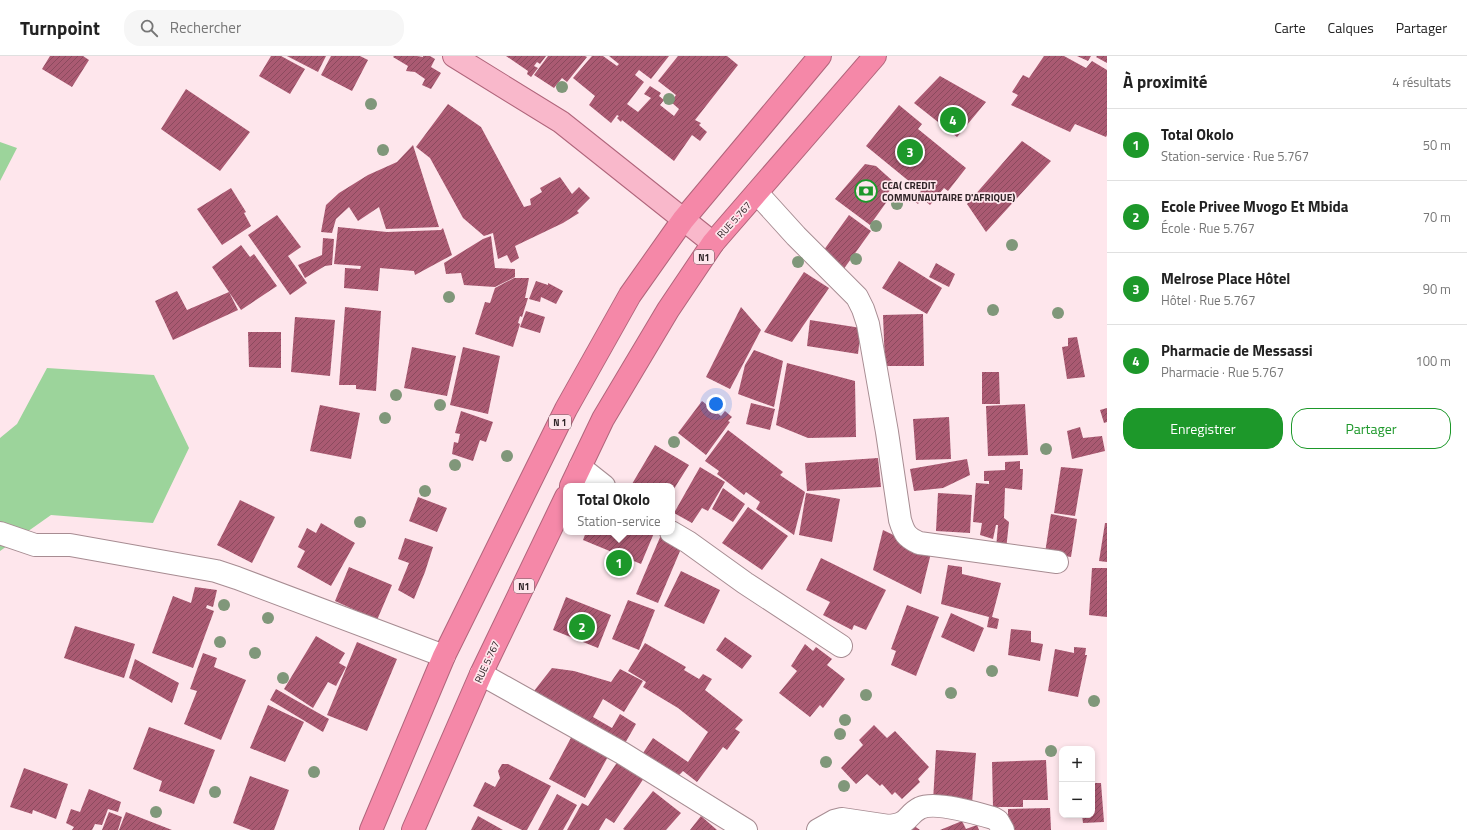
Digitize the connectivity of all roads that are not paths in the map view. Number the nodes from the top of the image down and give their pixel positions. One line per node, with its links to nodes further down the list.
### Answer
1 (454, 56): 5 (main road)
2 (820, 56): 5 (highway, N 1)
3 (875, 56): 4 (highway, RUE 5.767 / N1)
4 (758, 193): 6 (highway, RUE 5.767 / N1); 12 (street)
5 (683, 220): 6 (main road); 14 (highway, N 1)
6 (713, 243): 7 (highway, RUE 5.767 / N1)
7 (576, 477): 8 (street)
8 (595, 483)
9 (563, 503): 15 (highway, RUE 5.767 / N1)
10 (0, 533): 14 (street)
11 (675, 534): 13 (street)
12 (1057, 562)
13 (842, 646)
14 (444, 656): 16 (highway, N 1)
15 (481, 674): 17 (highway, RUE 5.767 / N1); 18 (street)
16 (371, 830)
17 (413, 830)
18 (746, 830)
19 (818, 830): 20 (street)
20 (1002, 830)

